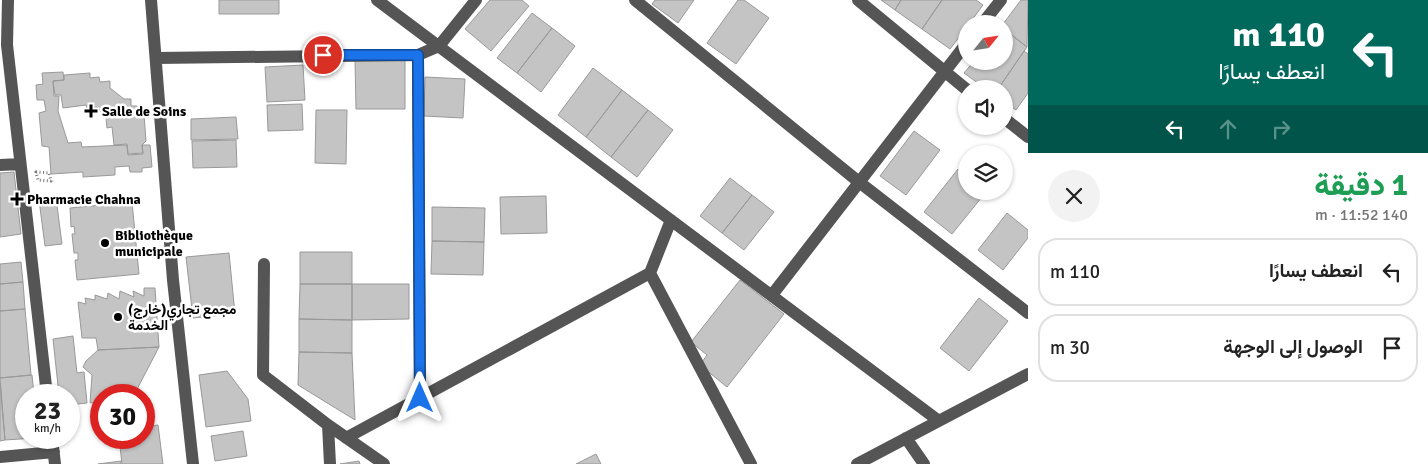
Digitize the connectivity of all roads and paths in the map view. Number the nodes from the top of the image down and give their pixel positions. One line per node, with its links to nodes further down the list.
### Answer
1 (8, 0): 17 (street)
2 (151, 0): 12 (street)
3 (377, 0): 9 (street)
4 (476, 0): 9 (street)
5 (635, 0): 20 (street)
6 (858, 0): 13 (street)
7 (1001, 0): 8 (street)
8 (989, 15)
9 (440, 46): 10 (street); 21 (street)
10 (418, 55): 12 (street); 28 (street)
11 (958, 55): 13 (street)
12 (156, 58): 35 (street)
13 (945, 72): 14 (street); 20 (street)
14 (958, 83)
15 (1013, 125): 16 (street)
16 (1028, 137)
17 (20, 164): 18 (street); 27 (street)
18 (0, 165)
19 (36, 172): 19 (path)
20 (859, 182): 24 (street); 25 (street)
21 (672, 220): 23 (street); 24 (street)
22 (264, 264): 30 (street)
23 (650, 272): 28 (street); 38 (street)
24 (772, 295): 29 (street)
25 (1028, 313)
26 (1028, 374): 29 (street)
27 (46, 384)
28 (420, 398): 31 (street)
29 (940, 421): 32 (street)
30 (328, 425): 31 (street); 36 (street)
31 (346, 438): 37 (street)
32 (906, 438): 39 (street); 40 (street)
33 (0, 457): 34 (street)
34 (54, 458)
35 (193, 464)
36 (330, 464)
37 (384, 464)
38 (751, 464)
39 (857, 464)
40 (924, 464)

